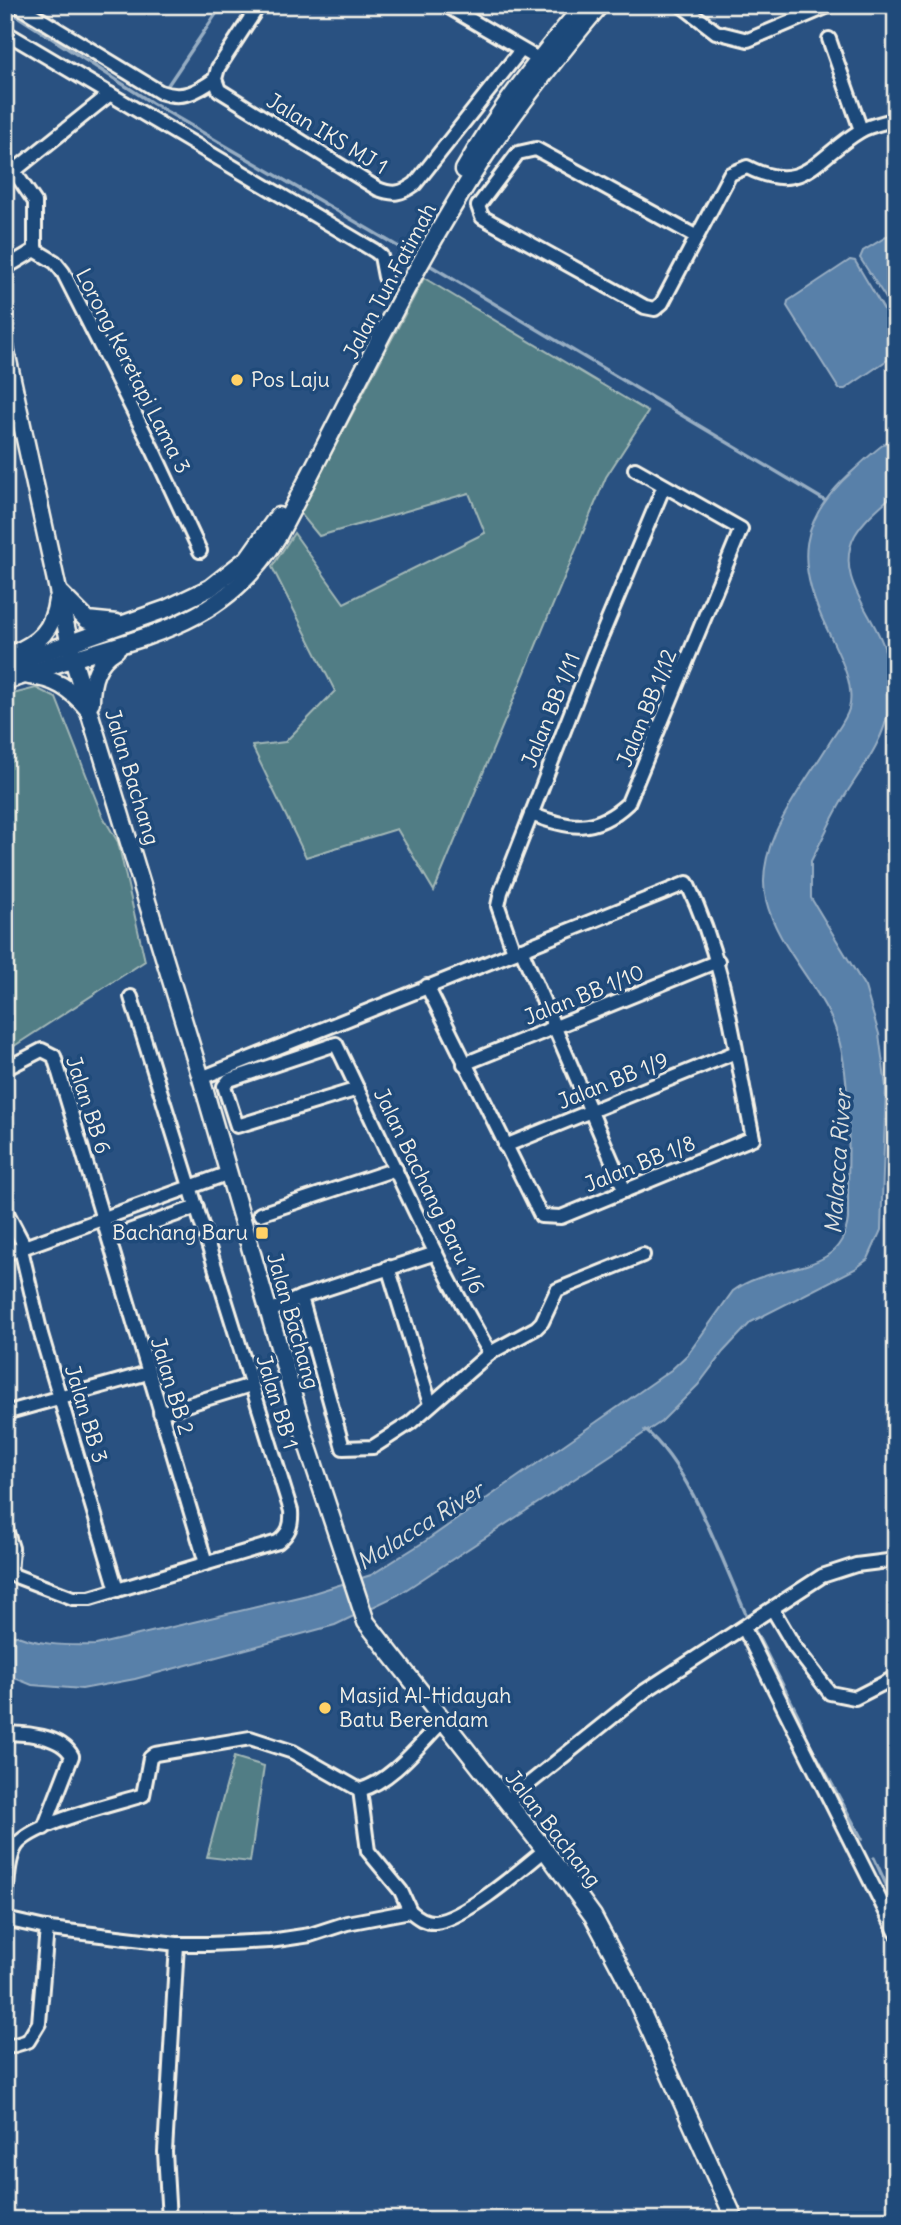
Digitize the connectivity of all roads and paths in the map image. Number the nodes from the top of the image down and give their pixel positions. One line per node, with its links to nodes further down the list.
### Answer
1 (17, 5): 12 (street)
2 (259, 5): 12 (street)
3 (445, 5): 10 (street)
4 (584, 5): 11 (street, Jalan Tun Fatimah)
5 (600, 5): 11 (street, Jalan Tun Fatimah)
6 (681, 5): 7 (street)
7 (831, 5)
8 (5, 32): 13 (street)
9 (829, 39): 15 (street)
10 (521, 50): 11 (street); 12 (street, Jalan IKS MJ 1)
11 (544, 62): 21 (street, Jalan Tun Fatimah)
12 (217, 85)
13 (110, 94): 17 (street); 22 (street)
14 (896, 119): 15 (street)
15 (861, 130): 18 (street)
16 (5, 158): 17 (street)
17 (15, 171): 19 (street)
18 (697, 237): 18 (street)
19 (35, 250): 20 (street); 27 (street, Lorong Keretapi Lama 3)
20 (5, 268)
21 (412, 273): 29 (street, Jalan Tun Fatimah); 30 (street, Jalan Tun Fatimah)
22 (385, 277)
23 (5, 347): 24 (street, Jalan Bachang)
24 (12, 406): 28 (street, Jalan Bachang)
25 (635, 469): 26 (street)
26 (664, 486): 35 (street, Jalan BB 1/11); 35 (street, Jalan BB 1/12)
27 (200, 551)
28 (58, 591): 29 (street); 31 (street, Jalan Bachang); 32 (street)
29 (130, 621): 31 (street, Jalan Tun Fatimah)
30 (144, 638): 31 (street, Jalan Tun Fatimah); 34 (street)
31 (71, 652): 33 (street, Jalan Tun Fatimah); 34 (street, Jalan Bachang)
32 (5, 657)
33 (7, 676): 34 (street)
34 (90, 712): 44 (street, Jalan Bachang)
35 (531, 814): 36 (street, Jalan BB 1/11)
36 (517, 951): 37 (street); 38 (street); 40 (street, Jalan BB 1/11)
37 (718, 961): 40 (street, Jalan BB 1/10); 41 (street)
38 (427, 986): 42 (street); 44 (street)
39 (131, 997): 50 (street, Jalan BB 1)
40 (556, 1027): 42 (street, Jalan BB 1/10); 46 (street, Jalan BB 1/11)
41 (736, 1052): 46 (street, Jalan BB 1/9); 51 (street, Jalan BB 1/8)
42 (464, 1064): 47 (street)
43 (5, 1069): 55 (street, Jalan BB 6)
44 (201, 1078): 49 (street, Jalan Bachang)
45 (358, 1090): 45 (street, Jalan Bachang Baru 1/6); 48 (street, Jalan Bachang Baru 1/6)
46 (591, 1110): 47 (street, Jalan BB 1/9); 51 (street, Jalan BB 1/11)
47 (505, 1146): 51 (street, Jalan BB 1/8)
48 (396, 1169): 54 (street); 58 (street, Jalan Bachang Baru 1/6)
49 (229, 1173): 50 (street); 63 (street, Jalan Bachang)
50 (191, 1186): 52 (street, Jalan BB 1); 55 (street)
51 (625, 1191)
52 (197, 1207): 56 (street); 66 (street, Jalan BB 1)
53 (5, 1209): 57 (street, Jalan BB 3)
54 (260, 1214)
55 (103, 1219): 56 (street, Jalan BB 2); 57 (street)
56 (109, 1238): 65 (street, Jalan BB 2)
57 (23, 1248): 59 (street); 67 (street, Jalan BB 3)
58 (436, 1253): 61 (street); 64 (street, Jalan Bachang Baru 1/6)
59 (5, 1254)
60 (643, 1255): 64 (street)
61 (388, 1267): 62 (street); 68 (street)
62 (301, 1297): 63 (street); 68 (street)
63 (268, 1312): 79 (street, Jalan Bachang)
64 (490, 1353): 68 (street)
65 (148, 1373): 67 (street); 70 (street, Jalan BB 2)
66 (251, 1385): 70 (street); 73 (street, Jalan BB 1)
67 (60, 1398): 69 (street); 75 (street, Jalan BB 3)
68 (430, 1404)
69 (5, 1413)
70 (160, 1413): 73 (street, Jalan BB 2)
71 (5, 1526): 74 (street)
72 (896, 1560): 76 (street)
73 (206, 1563): 75 (street, Jalan BB 1)
74 (8, 1573): 75 (street, Jalan BB 1)
75 (117, 1590)
76 (773, 1610): 77 (street); 78 (street)
77 (744, 1628): 82 (street); 91 (street)
78 (896, 1677)
79 (442, 1722): 81 (street); 82 (street, Jalan Bachang)
80 (5, 1734): 83 (street)
81 (360, 1790): 83 (street); 88 (street)
82 (506, 1802): 85 (street, Jalan Bachang)
83 (44, 1828): 84 (street)
84 (10, 1844): 86 (street)
85 (545, 1850): 88 (street); 95 (street, Jalan Bachang)
86 (7, 1879): 87 (street)
87 (5, 1911)
88 (410, 1912): 92 (street)
89 (5, 1919): 90 (street)
90 (47, 1928): 92 (street); 93 (street)
91 (896, 1932)
92 (177, 1944): 94 (street)
93 (5, 2048)
94 (169, 2220)
95 (735, 2220)

